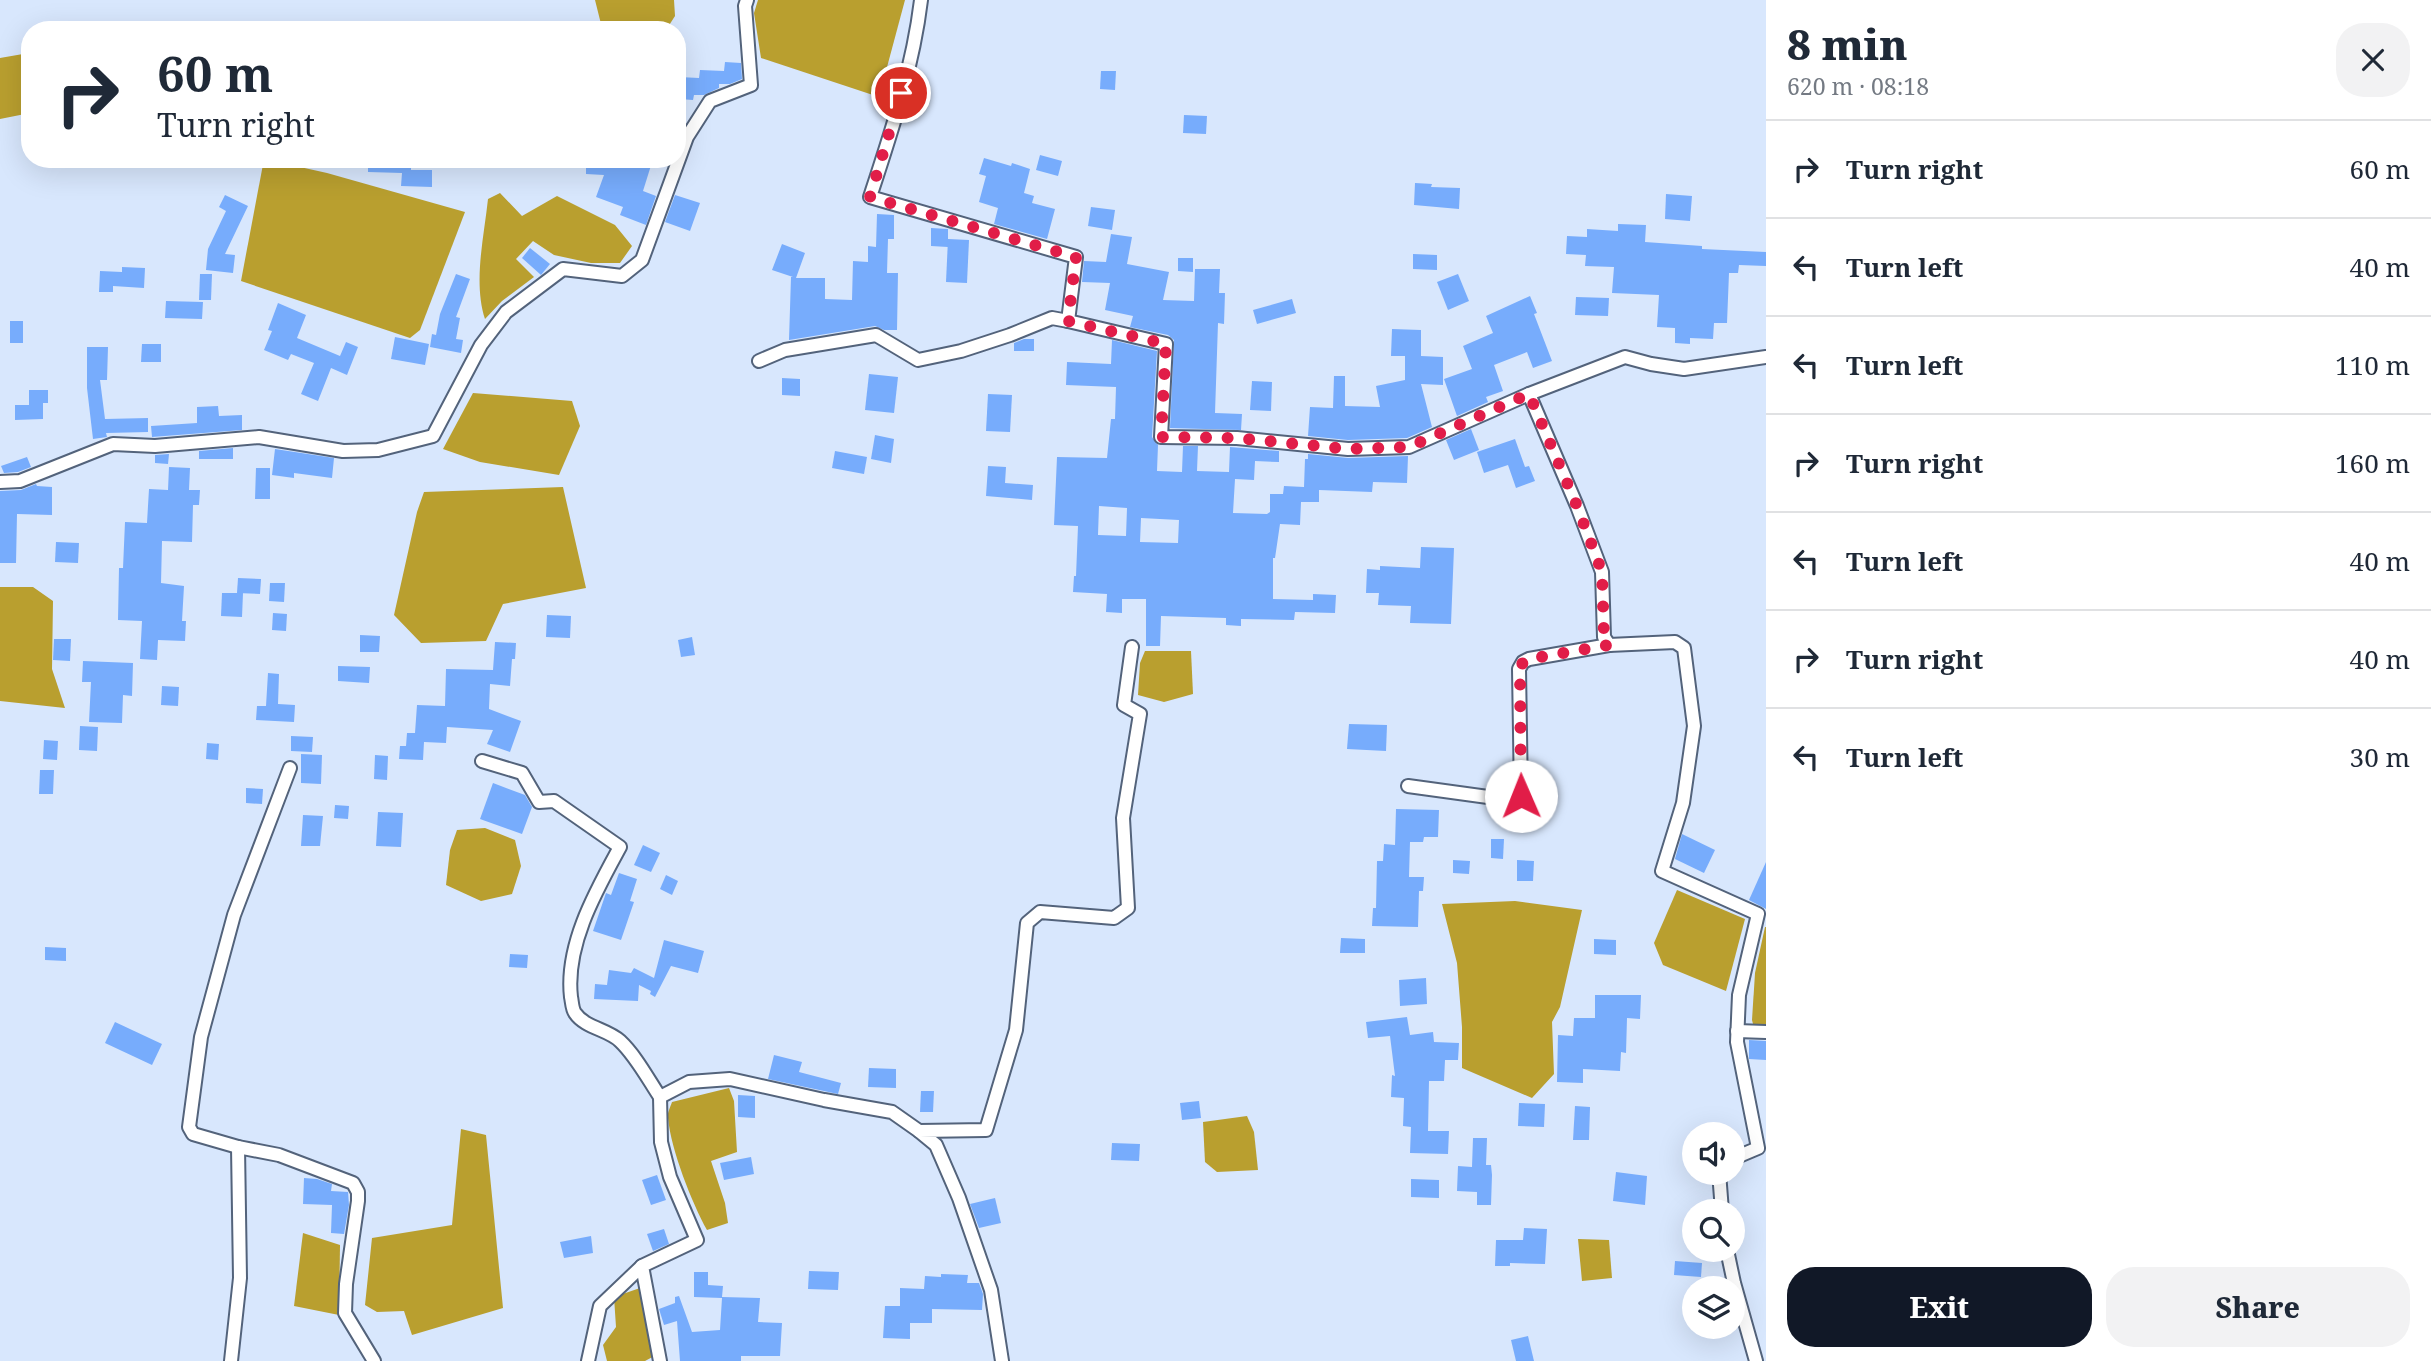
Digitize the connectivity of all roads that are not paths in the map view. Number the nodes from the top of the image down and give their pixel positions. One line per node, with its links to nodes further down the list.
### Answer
1 (747, 0): 3 (street)
2 (921, 0): 5 (street)
3 (686, 140)
4 (676, 168): 9 (street)
5 (1068, 321): 7 (street); 8 (street)
6 (1766, 357): 8 (street)
7 (759, 361)
8 (1529, 394): 10 (street)
9 (0, 482)
10 (1609, 645): 14 (street); 15 (street)
11 (1132, 647): 18 (street)
12 (482, 761): 17 (street)
13 (290, 768): 19 (street)
14 (1408, 786)
15 (1737, 1031): 16 (street); 20 (street)
16 (1766, 1032)
17 (660, 1097): 18 (street); 22 (street)
18 (919, 1131): 29 (street)
19 (238, 1147): 25 (street); 26 (street)
20 (1745, 1154)
21 (1730, 1262): 23 (street)
22 (642, 1266): 27 (street); 28 (street)
23 (1752, 1346): 24 (street); 30 (street)
24 (1766, 1348)
25 (231, 1361)
26 (374, 1361)
27 (588, 1361)
28 (660, 1361)
29 (1002, 1361)
30 (1756, 1361)

